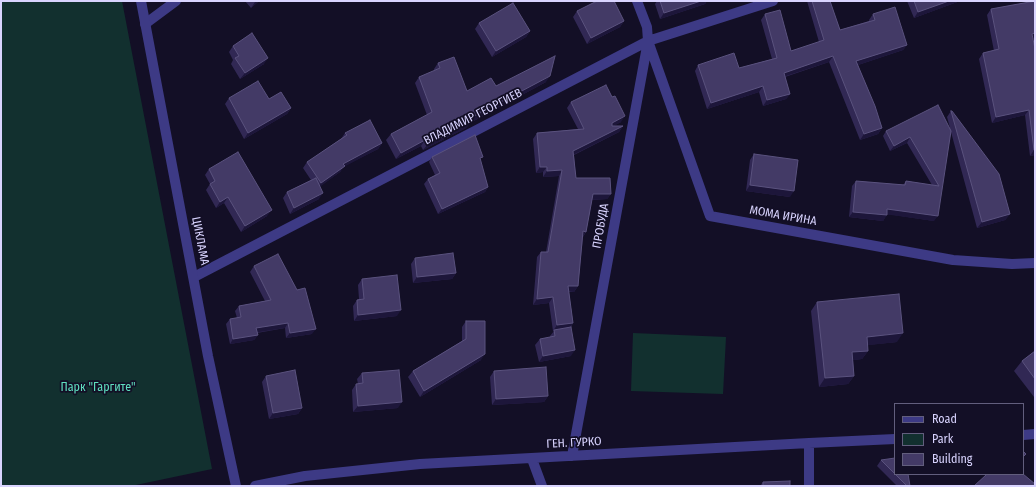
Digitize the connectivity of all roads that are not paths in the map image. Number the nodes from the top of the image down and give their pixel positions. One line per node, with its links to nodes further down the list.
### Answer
1 (141, 1): 5 (street, ЦИКЛАМА)
2 (176, 1): 5 (street)
3 (637, 1): 6 (street, ПРОБУДА)
4 (773, 1): 6 (street, ВЛАДИМИР ГЕОРГИЕВ)
5 (145, 24): 8 (street, ЦИКЛАМА)
6 (648, 41): 7 (street, МОМА ИРИНА); 8 (street, ВЛАДИМИР ГЕОРГИЕВ); 13 (street, ПРОБУДА)
7 (1035, 263)
8 (194, 277): 15 (street, ЦИКЛАМА)
9 (1035, 434): 10 (street)
10 (1024, 435)
11 (894, 439): 12 (street, ГЕН. ГУРКО)
12 (809, 443): 13 (street, ГЕН. ГУРКО); 18 (street)
13 (572, 456): 14 (street, ГЕН. ГУРКО)
14 (532, 458): 16 (street, ГЕН. ГУРКО); 17 (street)
15 (236, 486)
16 (255, 486)
17 (542, 486)
18 (809, 486)

